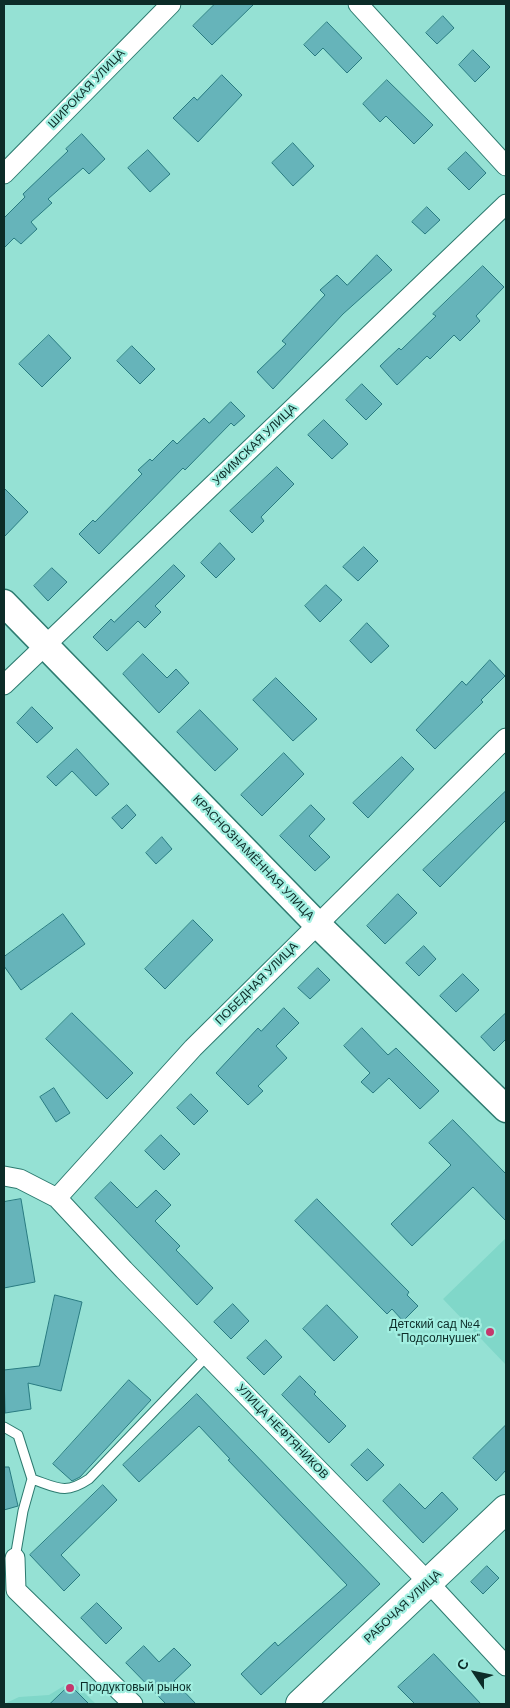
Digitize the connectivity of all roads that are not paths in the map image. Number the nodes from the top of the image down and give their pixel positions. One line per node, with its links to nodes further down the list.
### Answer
1 (171, 4): 4 (street, ШИРОКАЯ УЛИЦА)
2 (358, 4): 3 (street)
3 (506, 166)
4 (4, 174)
5 (506, 204): 7 (street, УФИМСКАЯ УЛИЦА)
6 (4, 603): 7 (street, КРАСНОЗНАМЁННАЯ УЛИЦА)
7 (47, 645): 8 (street, УФИМСКАЯ УЛИЦА); 10 (street, КРАСНОЗНАМЁННАЯ УЛИЦА)
8 (4, 685)
9 (506, 738): 10 (street, ПОБЕДНАЯ УЛИЦА)
10 (317, 924): 11 (street, КРАСНОЗНАМЁННАЯ УЛИЦА); 13 (street, ПОБЕДНАЯ УЛИЦА)
11 (506, 1109)
12 (4, 1176): 13 (street)
13 (58, 1198): 14 (street, УЛИЦА НЕФТЯНИКОВ)
14 (208, 1356): 16 (lane); 19 (street, УЛИЦА НЕФТЯНИКОВ)
15 (4, 1427): 16 (lane)
16 (32, 1479): 18 (lane)
17 (506, 1509): 19 (main road, РАБОЧАЯ УЛИЦА)
18 (15, 1558): 21 (street)
19 (429, 1583): 20 (street, УЛИЦА НЕФТЯНИКОВ); 22 (main road, РАБОЧАЯ УЛИЦА)
20 (506, 1666)
21 (133, 1704)
22 (300, 1704)

